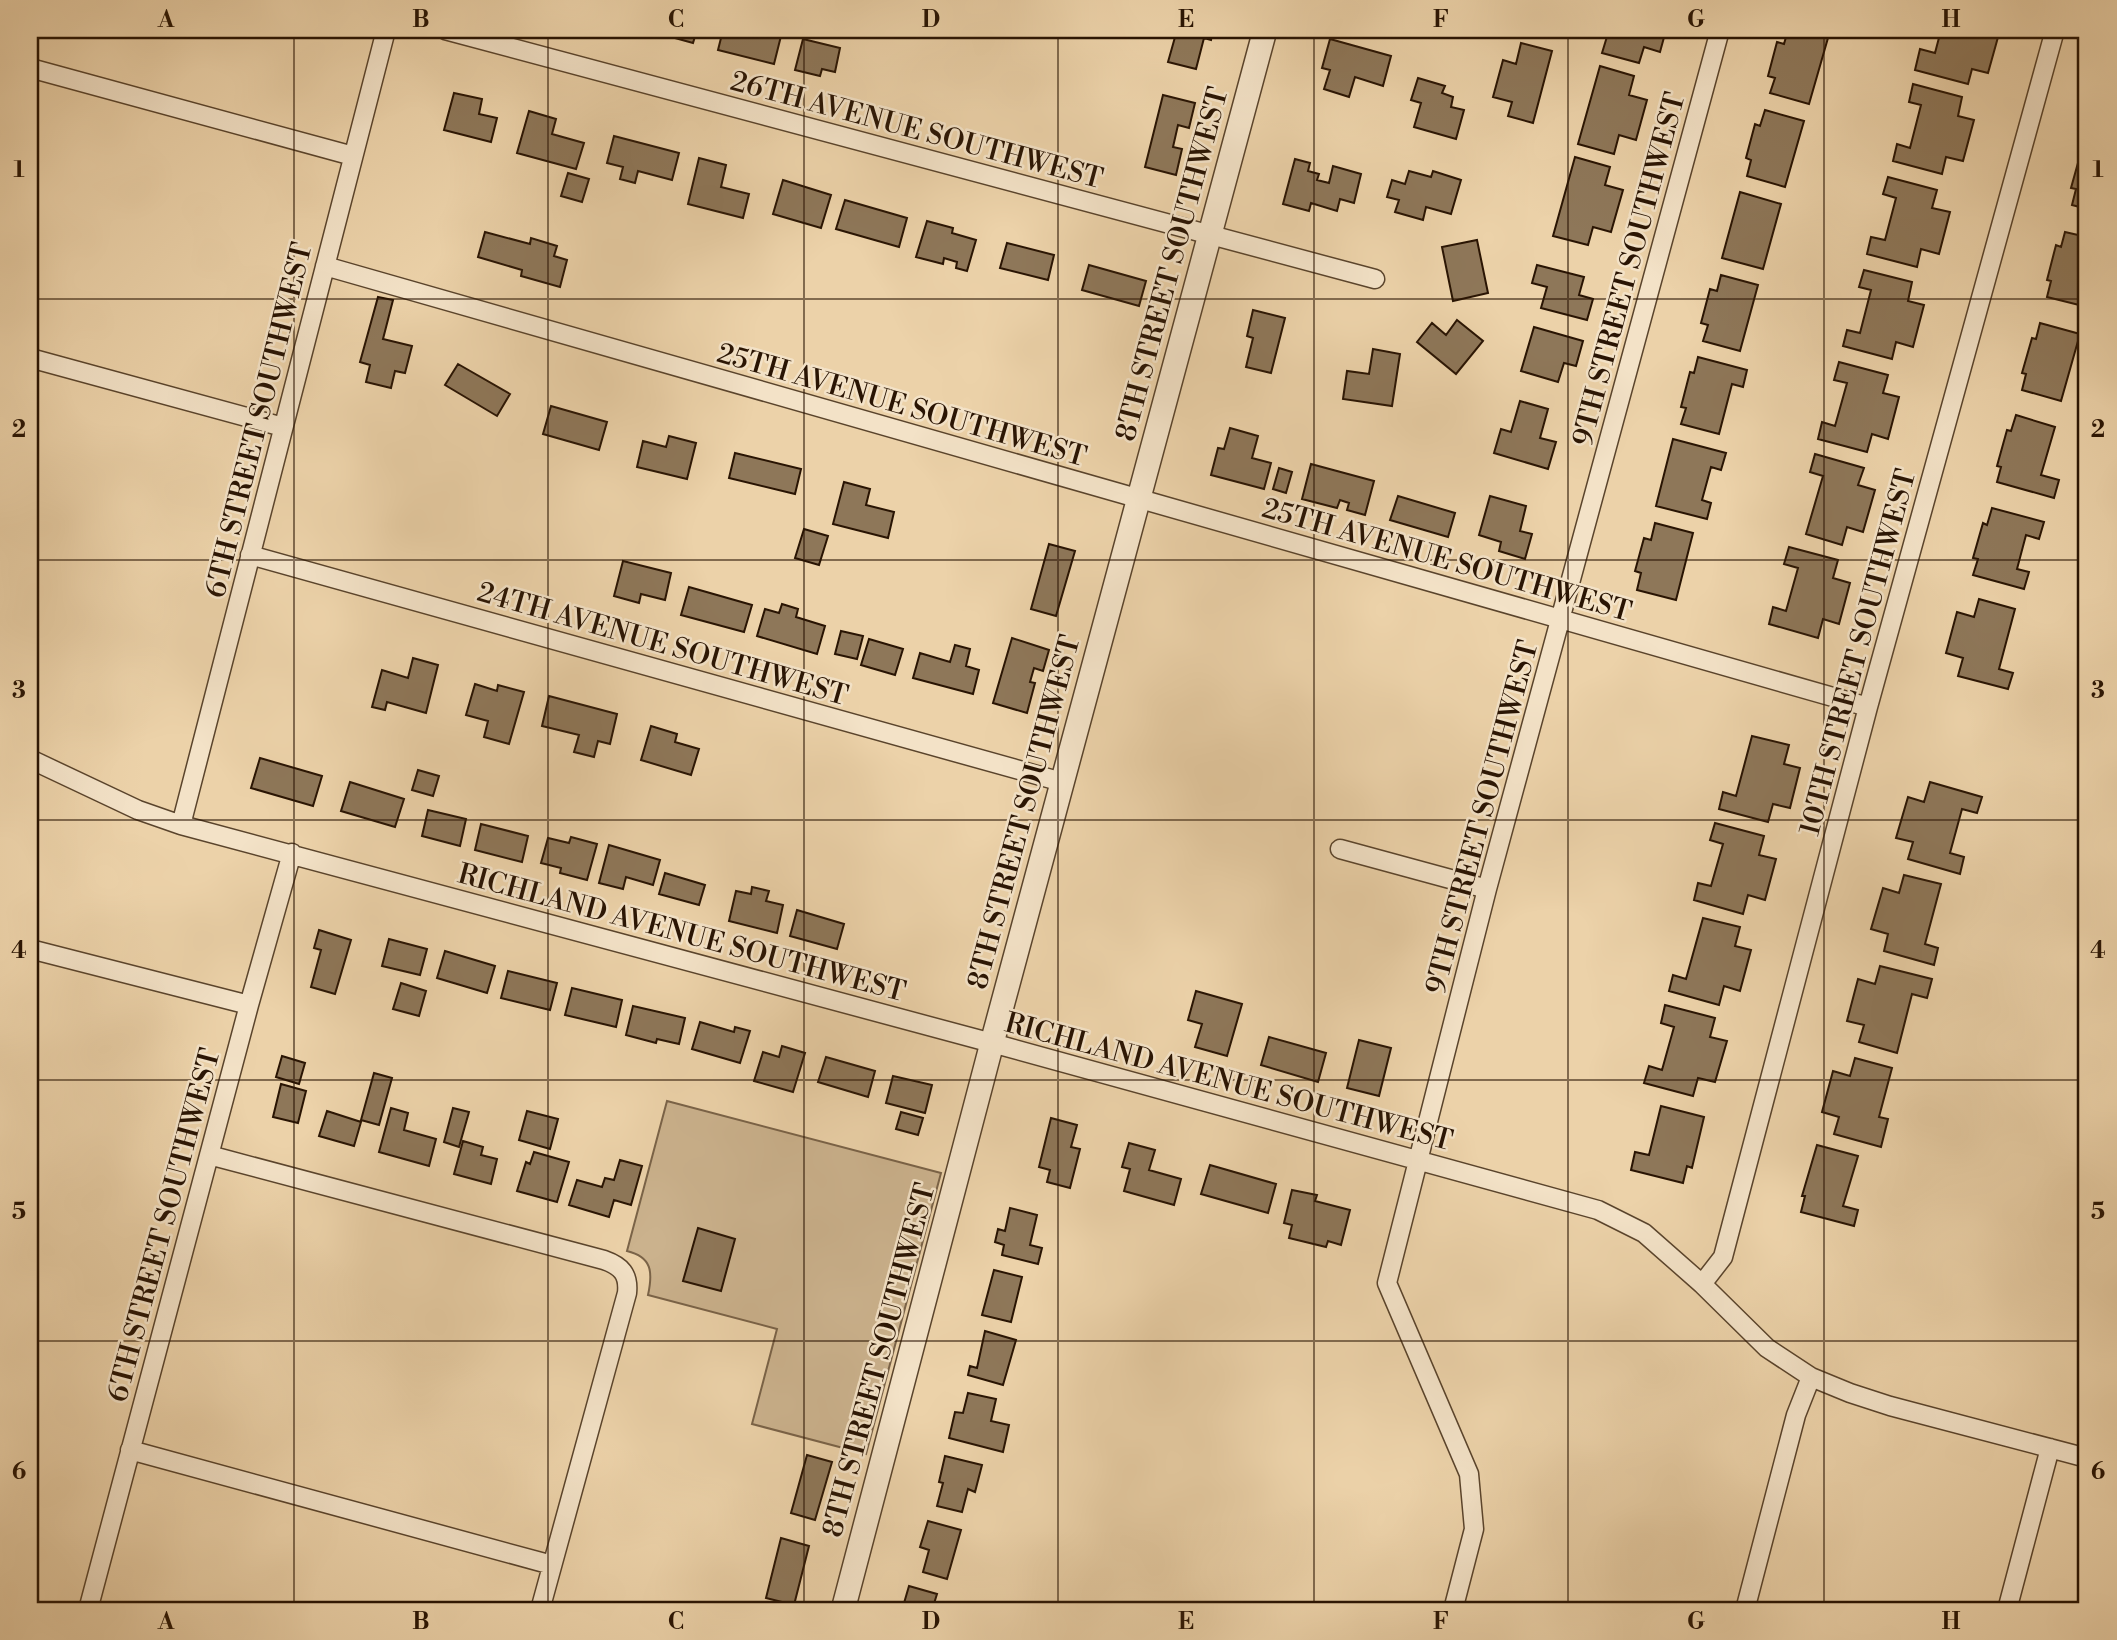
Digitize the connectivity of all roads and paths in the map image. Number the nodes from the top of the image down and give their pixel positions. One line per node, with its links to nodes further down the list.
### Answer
1 (386, 30): 7 (street, 6TH STREET SOUTHWEST)
2 (445, 30): 8 (street, 26TH AVENUE SOUTHWEST)
3 (1265, 30): 8 (street, 8TH STREET SOUTHWEST)
4 (1720, 30): 15 (street, 9TH STREET SOUTHWEST)
5 (2054, 30): 16 (street, 10TH STREET SOUTHWEST)
6 (30, 68): 7 (street)
7 (353, 156): 9 (street, 6TH STREET SOUTHWEST)
8 (1210, 235): 10 (street, 26TH AVENUE SOUTHWEST); 13 (street, 8TH STREET SOUTHWEST)
9 (325, 266): 12 (street, 6TH STREET SOUTHWEST); 13 (street, 25TH AVENUE SOUTHWEST)
10 (1375, 279)
11 (30, 358): 12 (street)
12 (283, 428): 14 (street, 6TH STREET SOUTHWEST)
13 (1139, 499): 15 (street, 25TH AVENUE SOUTHWEST); 18 (street, 8TH STREET SOUTHWEST)
14 (250, 555): 18 (street, 24TH AVENUE SOUTHWEST); 19 (street, 6TH STREET SOUTHWEST)
15 (1561, 619): 16 (street, 25TH AVENUE SOUTHWEST); 22 (street, 9TH STREET SOUTHWEST)
16 (1868, 707): 28 (street, 10TH STREET SOUTHWEST)
17 (30, 758): 19 (street, RICHLAND AVENUE SOUTHWEST)
18 (1062, 782): 25 (street, 8TH STREET SOUTHWEST)
19 (181, 825): 21 (street, RICHLAND AVENUE SOUTHWEST)
20 (1340, 849): 22 (street)
21 (292, 853): 24 (street, 6TH STREET SOUTHWEST); 25 (street, RICHLAND AVENUE SOUTHWEST)
22 (1487, 889): 27 (street, 9TH STREET SOUTHWEST)
23 (30, 949): 24 (street)
24 (249, 1005): 26 (street, 6TH STREET SOUTHWEST)
25 (992, 1043): 27 (street, RICHLAND AVENUE SOUTHWEST); 36 (street, 8TH STREET SOUTHWEST)
26 (209, 1154): 31 (street, 6TH STREET SOUTHWEST); 33 (street)
27 (1419, 1160): 28 (street, RICHLAND AVENUE SOUTHWEST); 37 (street, 9TH STREET SOUTHWEST)
28 (1702, 1284): 29 (street, RICHLAND AVENUE SOUTHWEST)
29 (1811, 1377): 30 (street, RICHLAND AVENUE SOUTHWEST); 38 (street)
30 (2050, 1448): 32 (street, RICHLAND AVENUE SOUTHWEST); 39 (street)
31 (130, 1450): 33 (street); 34 (street, 6TH STREET SOUTHWEST)
32 (2087, 1458)
33 (552, 1565): 35 (street)
34 (88, 1610)
35 (540, 1610)
36 (843, 1610)
37 (1453, 1610)
38 (1745, 1610)
39 (2007, 1610)

